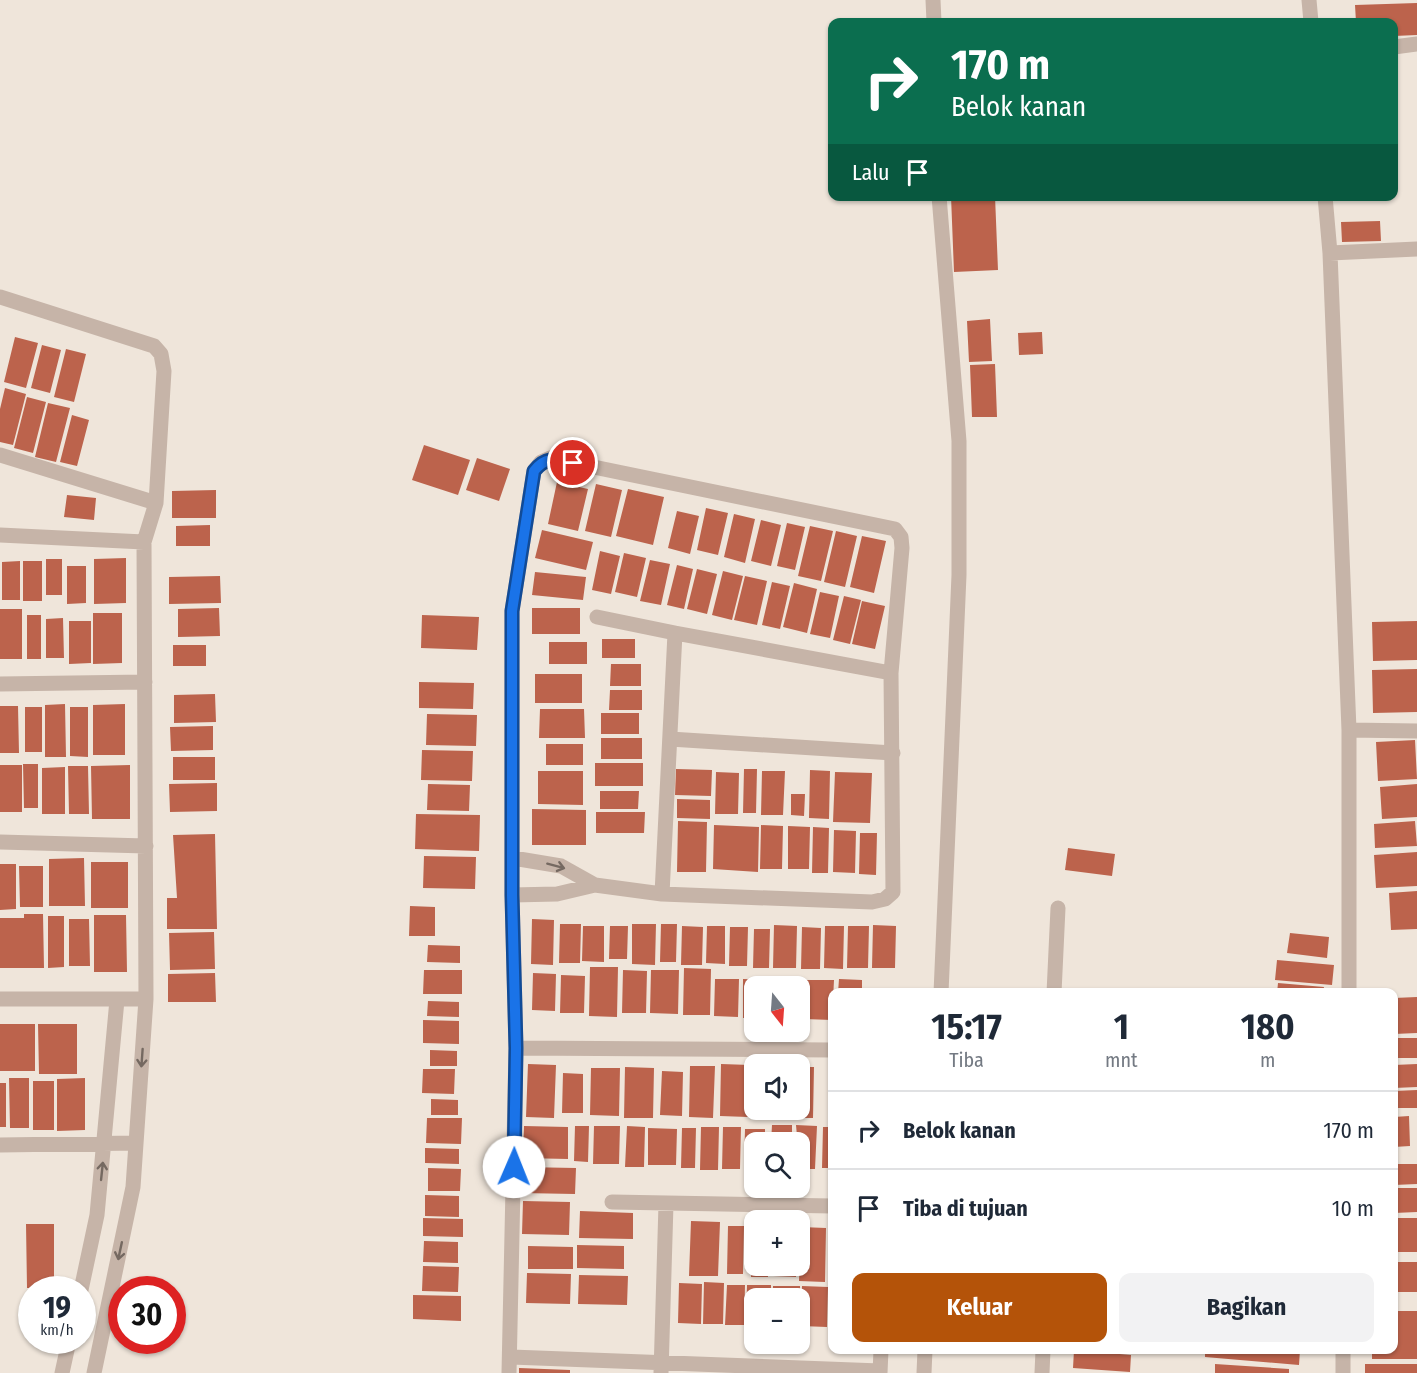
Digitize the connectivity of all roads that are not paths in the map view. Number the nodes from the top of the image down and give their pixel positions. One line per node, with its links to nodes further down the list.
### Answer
1 (933, 0): 3 (street)
2 (1309, 0): 4 (street)
3 (934, 18)
4 (1311, 18)
5 (1417, 44): 6 (street)
6 (1398, 46)
7 (939, 201): 32 (street)
8 (1325, 201): 10 (street)
9 (1417, 249): 10 (street)
10 (1330, 253): 21 (street)
11 (0, 297): 13 (street)
12 (0, 455): 13 (street)
13 (156, 503): 15 (street)
14 (0, 535): 15 (street)
15 (144, 542): 19 (street)
16 (597, 617): 17 (street)
17 (675, 633): 18 (street); 23 (street)
18 (891, 673): 24 (street); 27 (street)
19 (145, 682): 20 (street); 26 (street)
20 (0, 684)
21 (1349, 730): 22 (street); 34 (street)
22 (1417, 731)
23 (670, 739): 24 (street); 29 (street)
24 (893, 753): 29 (street)
25 (0, 842): 26 (street)
26 (146, 846): 36 (street)
27 (513, 858): 28 (street, one-way to 28); 30 (street)
28 (595, 885): 29 (street); 30 (street)
29 (662, 894)
30 (512, 895): 38 (street)
31 (1058, 908): 33 (street)
32 (941, 988)
33 (1054, 988)
34 (1349, 988)
35 (0, 999): 37 (street)
36 (146, 999): 37 (street); 40 (street, one-way to 40)
37 (117, 1000): 41 (street)
38 (516, 1048): 39 (street); 52 (street)
39 (828, 1050)
40 (136, 1143): 41 (street); 56 (street, one-way to 56)
41 (105, 1144): 42 (street); 46 (street, one-way to 41)
42 (0, 1145)
43 (612, 1202): 44 (street)
44 (666, 1204): 45 (street); 53 (street)
45 (828, 1206)
46 (84, 1276)
47 (66, 1354): 55 (street)
48 (881, 1354): 54 (street)
49 (925, 1354): 58 (street)
50 (1043, 1354): 59 (street)
51 (1343, 1354): 60 (street)
52 (511, 1357): 53 (street); 57 (street)
53 (662, 1368): 54 (street)
54 (880, 1372)
55 (62, 1373)
56 (94, 1373)
57 (509, 1373)
58 (924, 1373)
59 (1042, 1373)
60 (1342, 1373)

